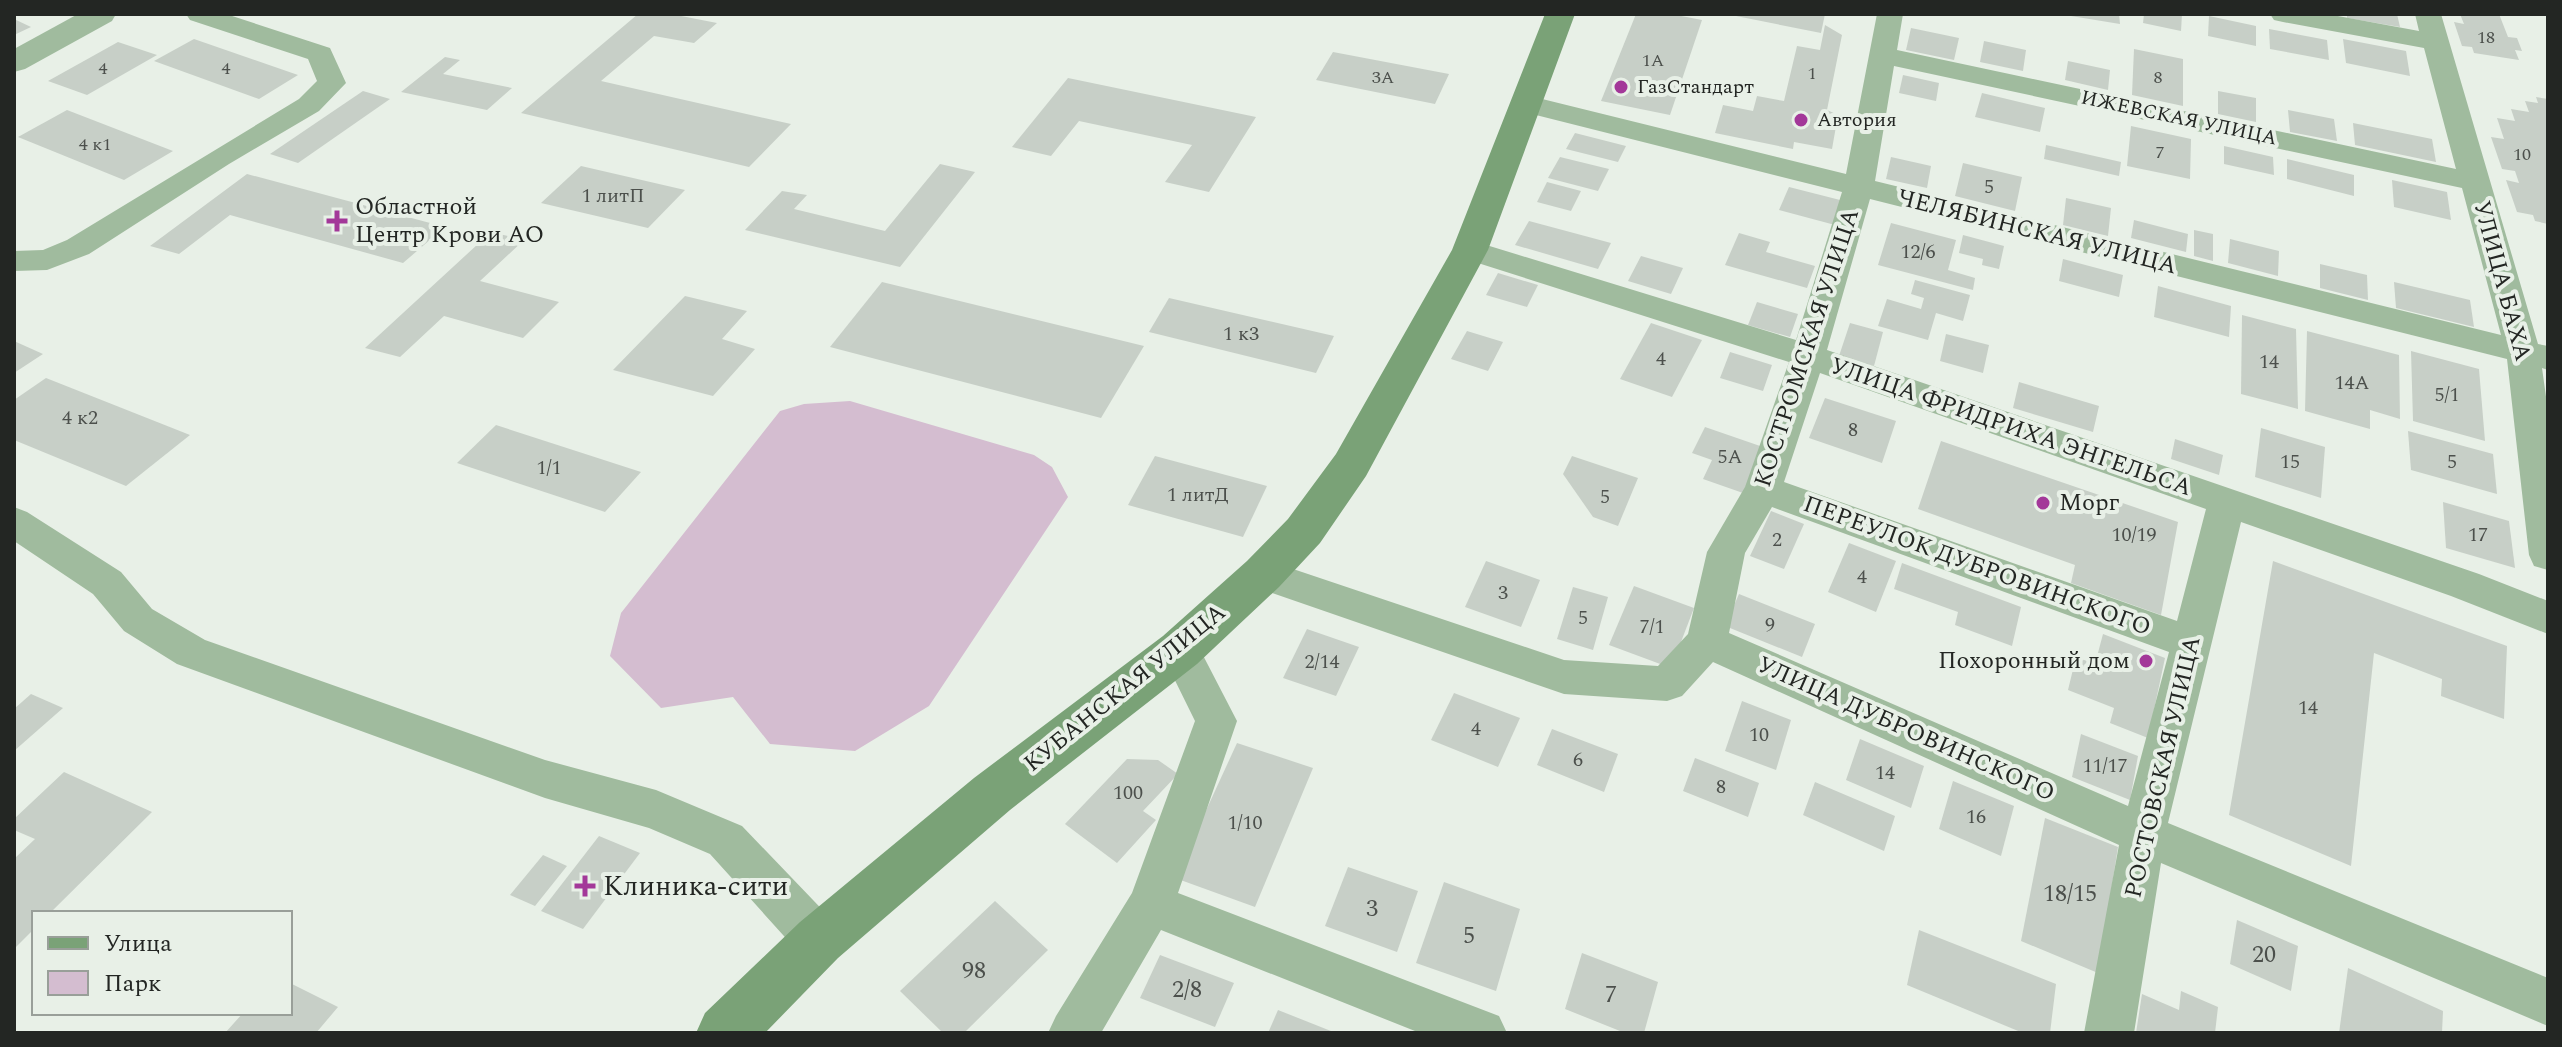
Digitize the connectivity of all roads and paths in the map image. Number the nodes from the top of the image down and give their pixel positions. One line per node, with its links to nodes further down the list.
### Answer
1 (101, 14): 8 (street)
2 (199, 14): 13 (street)
3 (1560, 14): 9 (main road, КУБАНСКАЯ УЛИЦА)
4 (1890, 14): 7 (street, КОСТРОМСКАЯ УЛИЦА)
5 (2283, 14): 6 (street)
6 (2433, 28): 10 (street, УЛИЦА БАХА)
7 (1882, 55): 10 (street, ИЖЕВСКАЯ УЛИЦА); 11 (street, КОСТРОМСКАЯ УЛИЦА)
8 (14, 62)
9 (1526, 104): 11 (street, ЧЕЛЯБИНСКАЯ УЛИЦА); 12 (main road, КУБАНСКАЯ УЛИЦА)
10 (2476, 182): 14 (street, УЛИЦА БАХА)
11 (1858, 189): 14 (street, ЧЕЛЯБИНСКАЯ УЛИЦА); 15 (street, КОСТРОМСКАЯ УЛИЦА)
12 (1470, 250): 15 (street, УЛИЦА ФРИДРИХА ЭНГЕЛЬСА); 20 (main road, КУБАНСКАЯ УЛИЦА)
13 (14, 261)
14 (2536, 355): 19 (street, УЛИЦА БАХА)
15 (1808, 356): 16 (street, КОСТРОМСКАЯ УЛИЦА); 17 (street, УЛИЦА ФРИДРИХА ЭНГЕЛЬСА)
16 (1763, 489): 22 (street, КОСТРОМСКАЯ УЛИЦА); 23 (street, ПЕРЕУЛОК ДУБРОВИНСКОГО)
17 (2227, 502): 21 (street, УЛИЦА ФРИДРИХА ЭНГЕЛЬСА); 23 (street, РОСТОВСКАЯ УЛИЦА)
18 (14, 522): 27 (street)
19 (2548, 555)
20 (1263, 574): 22 (street); 24 (main road, КУБАНСКАЯ УЛИЦА)
21 (2548, 618)
22 (1707, 641): 25 (street, УЛИЦА ДУБРОВИНСКОГО)
23 (2191, 643): 25 (street, РОСТОВСКАЯ УЛИЦА)
24 (1180, 650): 26 (street); 27 (main road, КУБАНСКАЯ УЛИЦА)
25 (2143, 834): 28 (street, УЛИЦА ДУБРОВИНСКОГО); 32 (street, РОСТОВСКАЯ УЛИЦА)
26 (1151, 904): 30 (street); 31 (street)
27 (819, 940): 29 (main road, КУБАНСКАЯ УЛИЦА)
28 (2548, 1002)
29 (725, 1033)
30 (1073, 1033)
31 (1482, 1033)
32 (2109, 1033)

